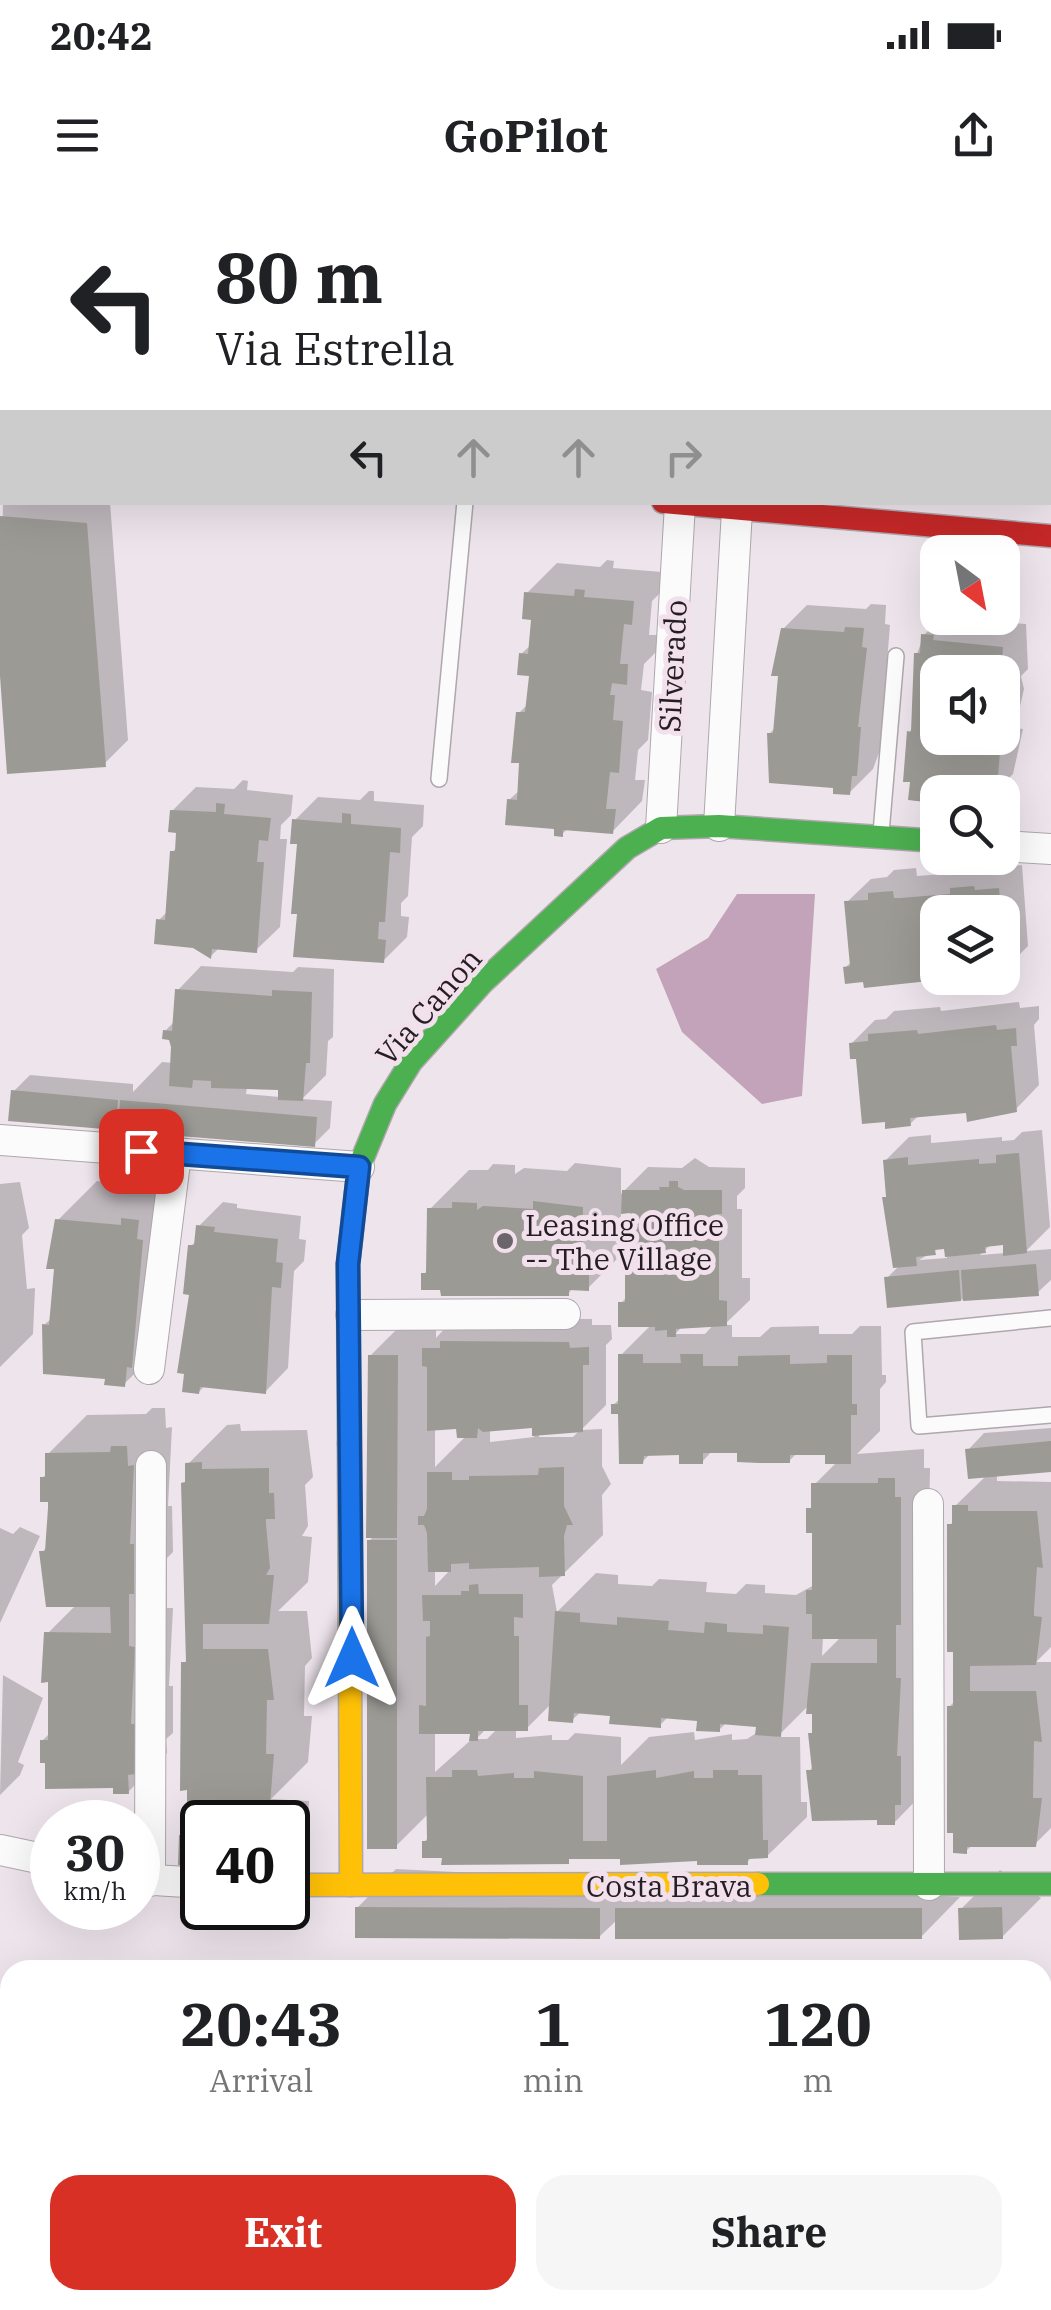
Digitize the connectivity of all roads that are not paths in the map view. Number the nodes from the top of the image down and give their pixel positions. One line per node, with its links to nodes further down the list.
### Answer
1 (464, 505): 7 (lane)
2 (672, 505): 9 (street, Silverado)
3 (691, 505): 4 (street)
4 (737, 510): 5 (street); 8 (street, Silverado)
5 (1051, 536)
6 (896, 656): 10 (lane)
7 (439, 780)
8 (719, 826): 9 (street); 10 (street)
9 (661, 828): 16 (street, Via Canon)
10 (881, 838): 11 (street)
11 (920, 841)
12 (1020, 847): 13 (street)
13 (1051, 849)
14 (0, 1140): 15 (street)
15 (176, 1154): 16 (street); 20 (street)
16 (359, 1167): 18 (street, Via Canon)
17 (565, 1314): 18 (street)
18 (351, 1315): 30 (street, Via Canon)
19 (1051, 1318): 21 (lane)
20 (149, 1369)
21 (1051, 1415)
22 (151, 1466): 24 (street)
23 (928, 1504): 28 (street)
24 (145, 1800)
25 (0, 1850): 26 (street)
26 (30, 1856)
27 (310, 1884): 30 (street, Costa Brava)
28 (929, 1884): 29 (street, Costa Brava); 30 (street, Costa Brava)
29 (1051, 1884)
30 (350, 1885)

